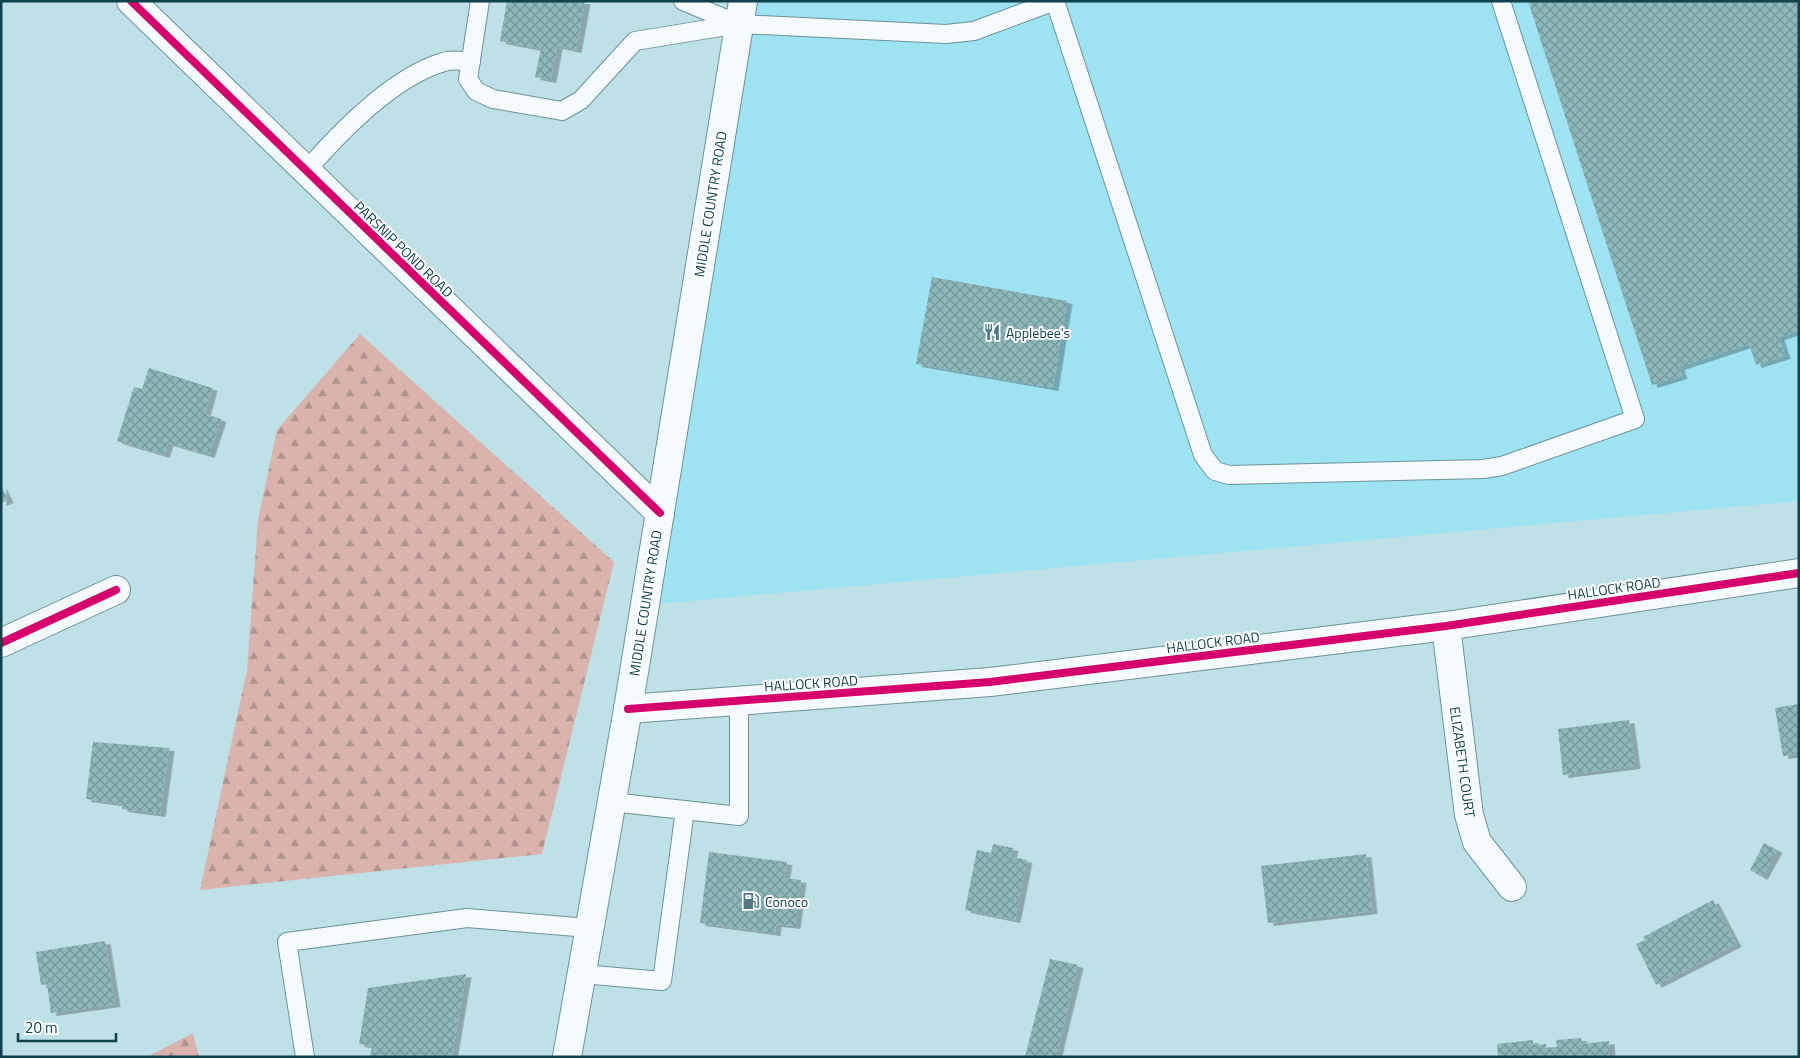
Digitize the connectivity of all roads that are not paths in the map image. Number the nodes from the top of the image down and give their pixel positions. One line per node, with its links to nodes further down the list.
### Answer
1 (131, 1): 8 (street, PARSNIP POND ROAD)
2 (480, 1): 7 (lane)
3 (683, 1): 6 (lane)
4 (1055, 1): 5 (lane); 6 (lane)
5 (1501, 1)
6 (741, 13): 7 (lane); 9 (street, MIDDLE COUNTRY ROAD)
7 (471, 62): 8 (lane)
8 (306, 171): 9 (street, PARSNIP POND ROAD)
9 (660, 513): 15 (street, MIDDLE COUNTRY ROAD)
10 (1799, 573): 12 (street, HALLOCK ROAD)
11 (116, 590): 13 (street)
12 (1446, 626): 14 (street, HALLOCK ROAD); 18 (street, ELIZABETH COURT)
13 (1, 642)
14 (739, 700): 15 (street, HALLOCK ROAD); 17 (lane)
15 (628, 708): 16 (street, MIDDLE COUNTRY ROAD)
16 (611, 802): 17 (lane); 19 (street, MIDDLE COUNTRY ROAD)
17 (685, 810): 20 (lane)
18 (1512, 887)
19 (589, 928): 20 (street, MIDDLE COUNTRY ROAD); 21 (lane)
20 (582, 974): 22 (street, MIDDLE COUNTRY ROAD)
21 (305, 1057)
22 (567, 1057)

